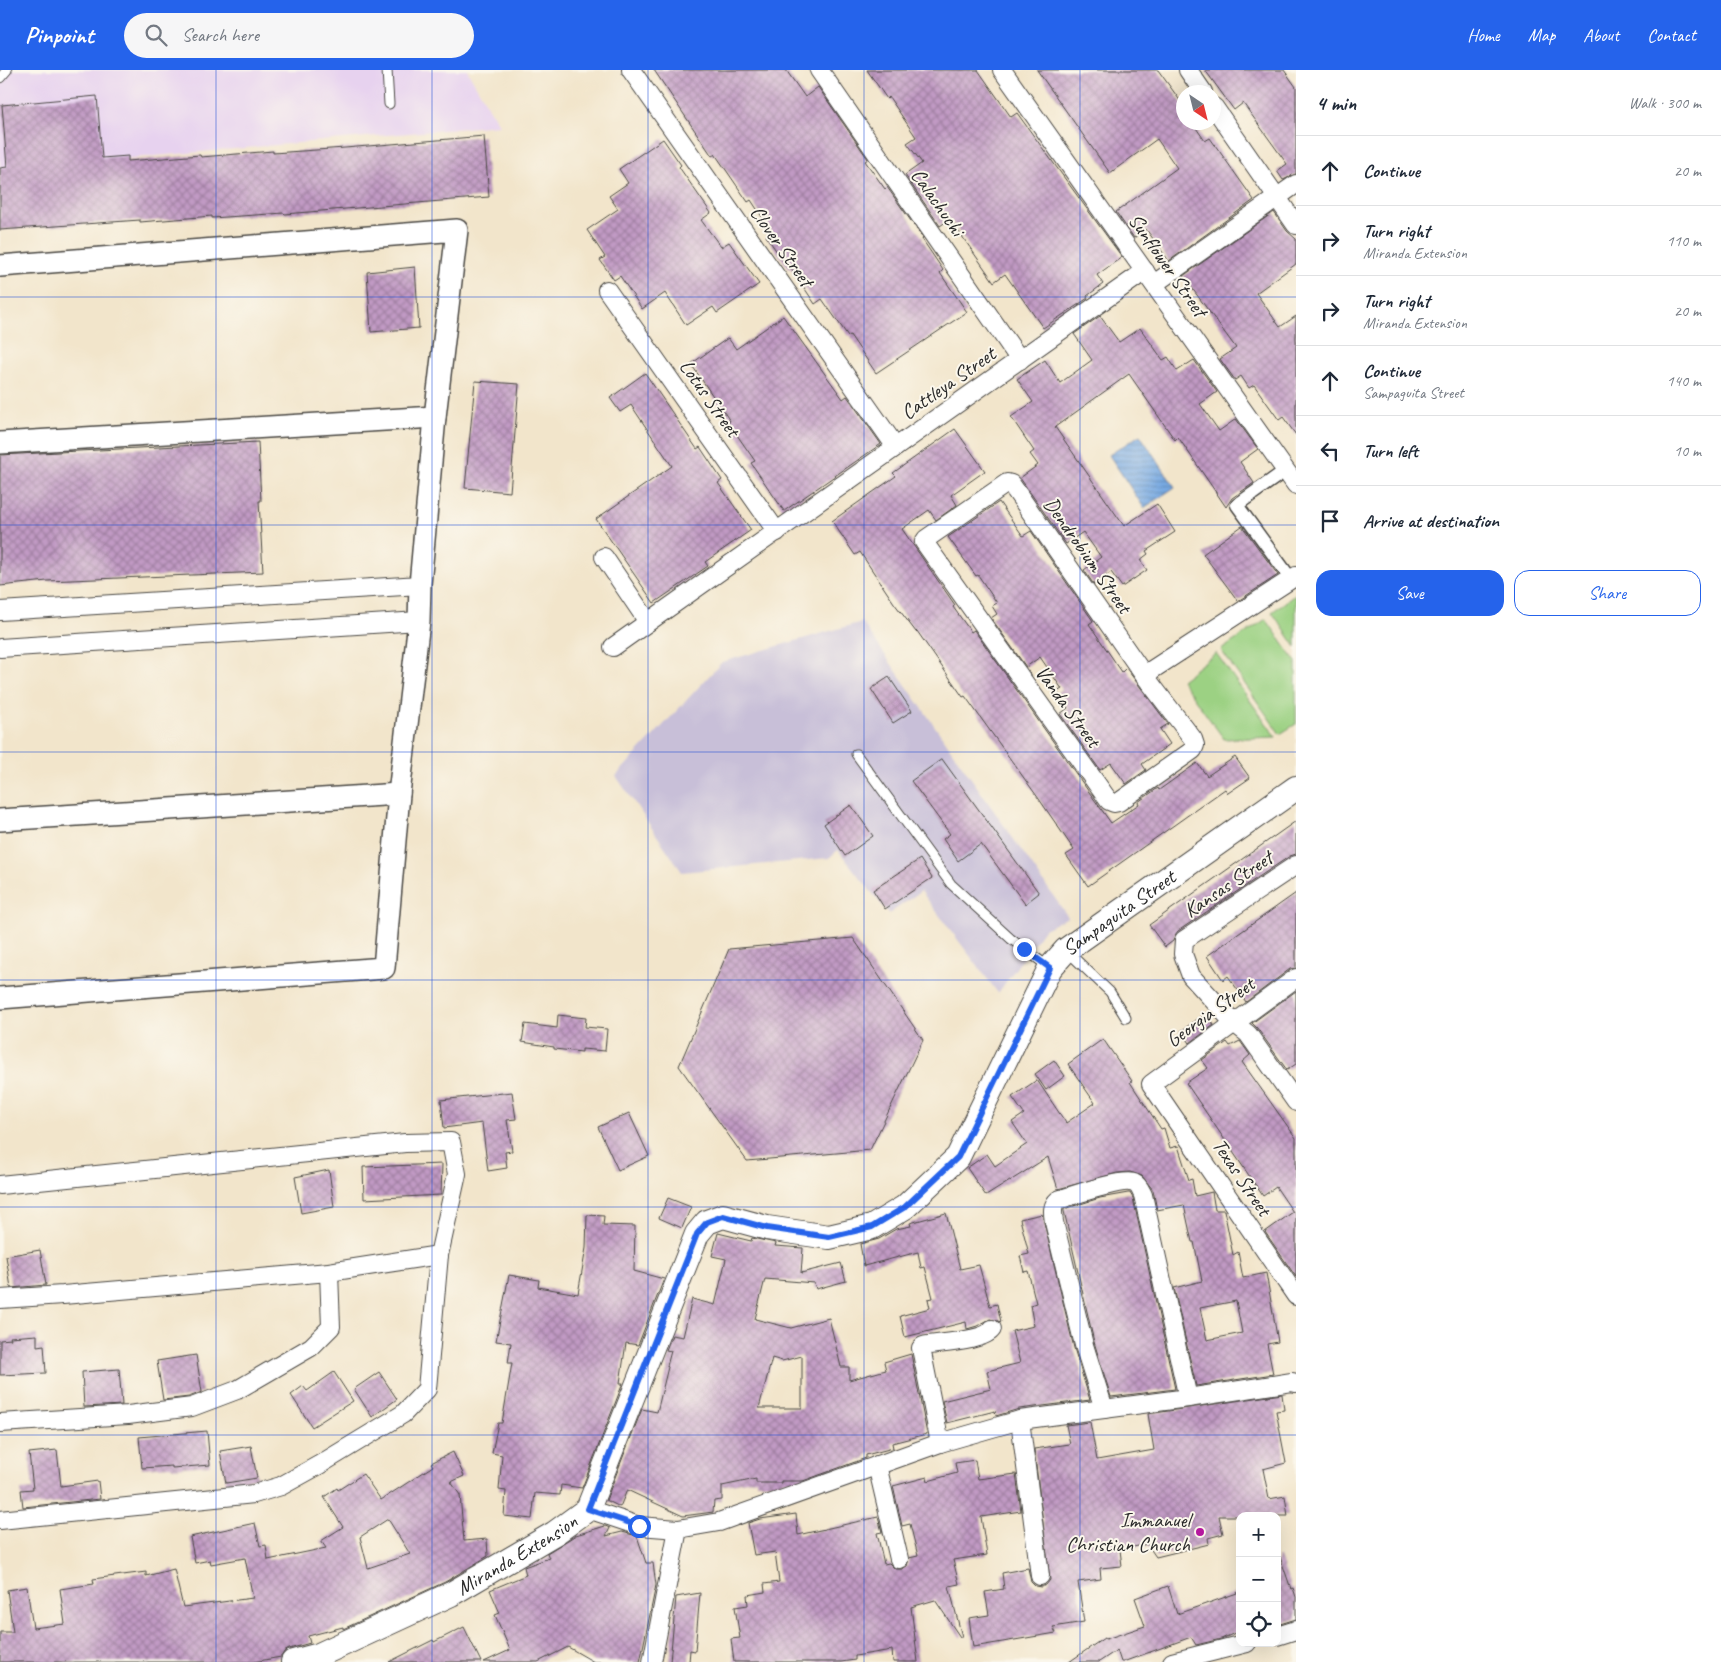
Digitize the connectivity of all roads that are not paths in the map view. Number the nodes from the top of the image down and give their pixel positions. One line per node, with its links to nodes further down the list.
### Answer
1 (7, 70): 7 (lane)
2 (387, 70): 9 (lane)
3 (630, 70): 20 (street, Clover Street)
4 (819, 70): 17 (street, Calachuchi)
5 (1002, 70): 15 (street, Sunflower Street)
6 (1188, 70): 8 (street)
7 (0, 78)
8 (1198, 85)
9 (389, 104)
10 (1221, 117): 12 (street)
11 (1296, 184): 12 (street, Cattleya Street)
12 (1277, 198): 13 (street); 15 (street, Cattleya Street)
13 (1296, 225)
14 (0, 266): 18 (street)
15 (1149, 277): 17 (street, Cattleya Street); 21 (street, Sunflower Street)
16 (607, 290): 23 (street, Lotus Street)
17 (1020, 360): 20 (street, Cattleya Street)
18 (435, 417): 19 (street); 27 (street)
19 (0, 443)
20 (896, 447): 23 (street, Cattleya Street)
21 (1286, 470): 22 (street, Sunflower Street); 26 (street)
22 (1296, 485)
23 (777, 532): 30 (street, Cattleya Street)
24 (926, 545): 33 (street, Dendrobium Street); 34 (street, Vanda Street)
25 (604, 557): 30 (street)
26 (1294, 577): 33 (street)
27 (420, 585): 28 (street); 29 (street)
28 (0, 610)
29 (419, 621): 32 (street); 37 (street)
30 (648, 622): 31 (street, Cattleya Street)
31 (613, 647)
32 (0, 648)
33 (1144, 676): 34 (street, Dendrobium Street)
34 (1193, 739)
35 (856, 754): 41 (lane)
36 (1296, 788): 40 (main road, Sampaguita Street)
37 (399, 794): 38 (street); 43 (street)
38 (0, 820)
39 (1296, 865): 45 (street, Kansas Street)
40 (1066, 950): 41 (main road, Sampaguita Street); 44 (lane)
41 (1050, 968): 49 (main road, Sampaguita Street)
42 (1296, 978): 45 (street, Georgia Street)
43 (0, 998)
44 (1126, 1018)
45 (1234, 1023): 46 (street, Georgia Street); 47 (street)
46 (1151, 1084): 52 (street, Texas Street)
47 (1294, 1095)
48 (0, 1185): 50 (street)
49 (767, 1228): 62 (main road, Miranda Extension)
50 (439, 1255): 51 (street); 63 (street)
51 (329, 1272): 53 (street); 59 (street)
52 (1296, 1296)
53 (0, 1299)
54 (992, 1330): 60 (street)
55 (1296, 1383): 56 (street)
56 (1188, 1398): 57 (street); 57 (street)
57 (1104, 1409): 58 (street)
58 (1020, 1420): 60 (street); 66 (street)
59 (0, 1422)
60 (940, 1443): 61 (street)
61 (877, 1464): 64 (street); 65 (street)
62 (588, 1509): 64 (street); 70 (main road, Miranda Extension)
63 (0, 1520)
64 (678, 1529): 71 (street)
65 (899, 1559)
66 (1040, 1576)
67 (1296, 1630): 68 (street)
68 (1281, 1635)
69 (1236, 1646): 72 (street)
70 (293, 1662)
71 (652, 1662)
72 (1172, 1662)

